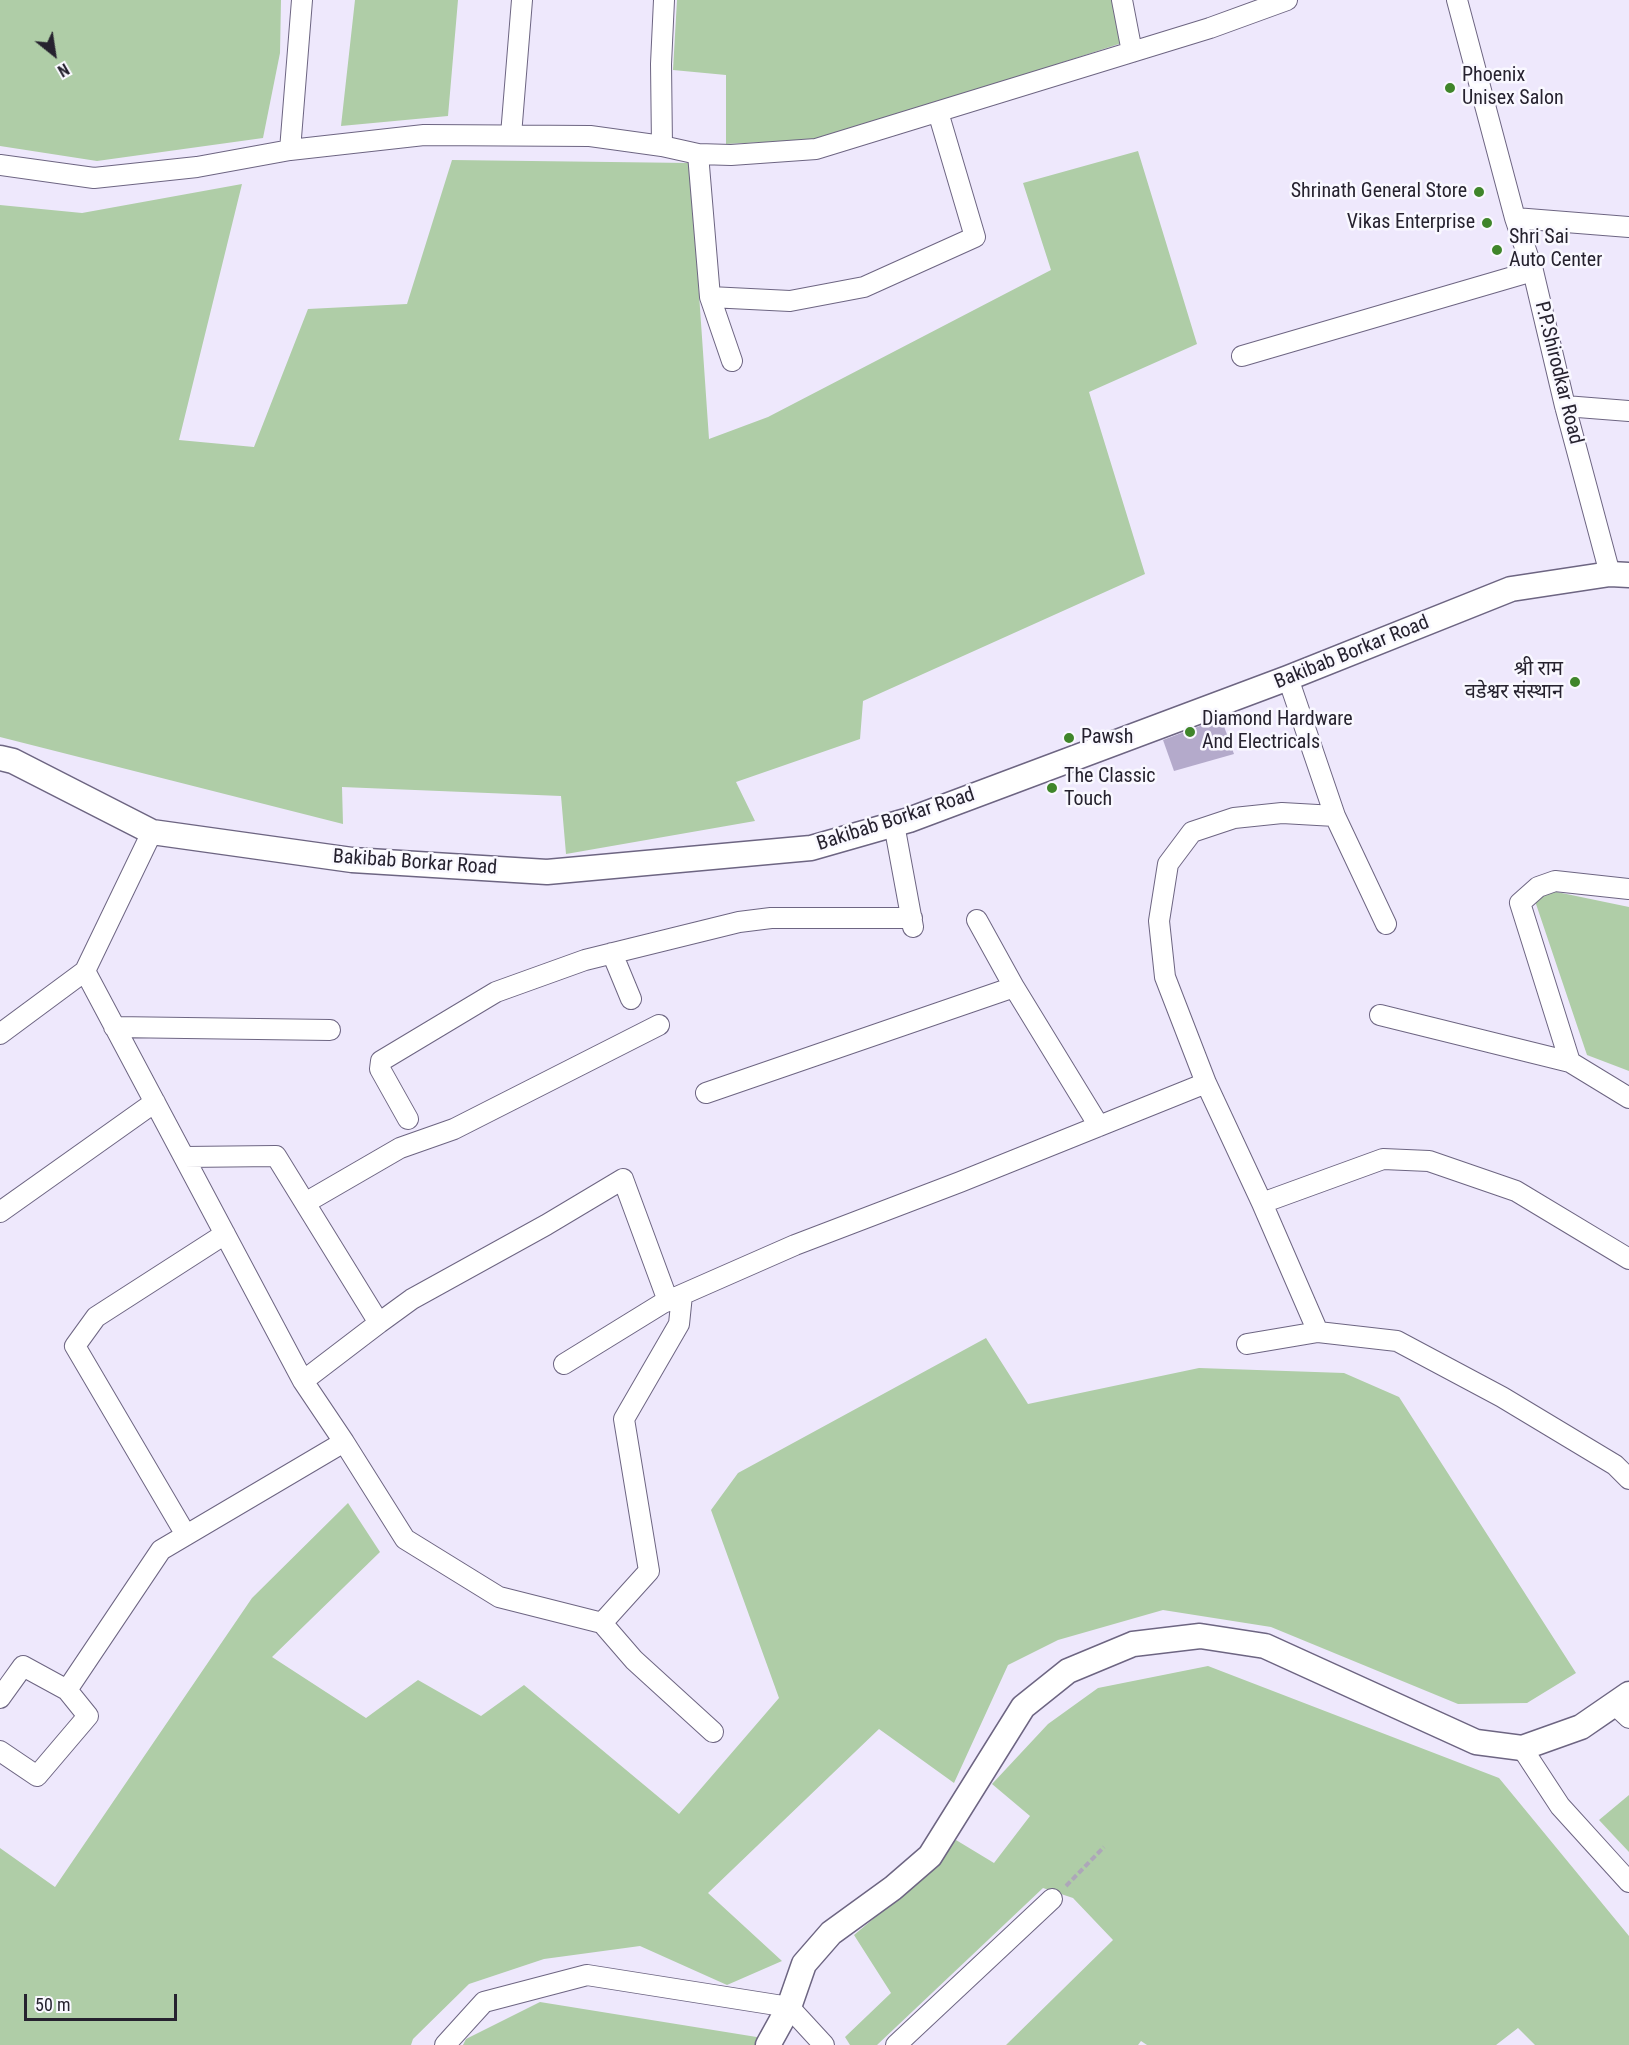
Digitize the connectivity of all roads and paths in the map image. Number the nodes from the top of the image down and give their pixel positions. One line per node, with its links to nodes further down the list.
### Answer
1 (302, 0): 11 (street)
2 (522, 0): 9 (street)
3 (664, 0): 10 (street)
4 (1122, 0): 7 (street)
5 (1287, 0): 7 (street)
6 (1457, 0): 14 (street, P.P.Shirodkar Road)
7 (1132, 52): 8 (street)
8 (938, 112): 12 (street); 17 (street)
9 (511, 135): 10 (street); 11 (street)
10 (662, 146): 12 (street)
11 (290, 150): 13 (street)
12 (698, 154): 17 (street)
13 (0, 165)
14 (1515, 218): 15 (street); 16 (street, P.P.Shirodkar Road)
15 (1629, 227)
16 (1533, 271): 18 (street); 20 (street, P.P.Shirodkar Road)
17 (710, 297): 19 (street)
18 (1242, 356)
19 (732, 361)
20 (1565, 406): 21 (street); 22 (street, P.P.Shirodkar Road)
21 (1629, 411)
22 (1619, 574): 23 (street, Bakibab Borkar Road)
23 (1288, 678): 25 (street); 26 (street, Bakibab Borkar Road)
24 (0, 758): 27 (street, Bakibab Borkar Road)
25 (1335, 816): 30 (street); 41 (street)
26 (894, 824): 27 (street, Bakibab Borkar Road); 31 (street)
27 (152, 832): 32 (street)
28 (1629, 889): 40 (street)
29 (977, 920): 33 (street)
30 (1386, 924)
31 (612, 953): 34 (street); 45 (street)
32 (84, 970): 37 (street); 39 (street)
33 (1014, 987): 42 (street); 46 (street)
34 (631, 999)
35 (1380, 1015): 40 (street)
36 (659, 1025): 48 (street)
37 (114, 1027): 38 (street); 44 (street)
38 (330, 1030)
39 (0, 1034)
40 (1570, 1062): 43 (street)
41 (1206, 1083): 46 (street); 49 (street)
42 (706, 1093)
43 (1629, 1098)
44 (155, 1102): 47 (street); 50 (street)
45 (408, 1119)
46 (1099, 1126): 53 (street)
47 (184, 1157): 48 (street); 51 (street)
48 (305, 1203): 54 (street)
49 (1262, 1203): 52 (street); 55 (street)
50 (0, 1212)
51 (225, 1234): 58 (street); 61 (street)
52 (1629, 1259)
53 (675, 1298): 54 (street); 57 (street); 62 (street)
54 (379, 1323): 58 (street)
55 (1318, 1332): 56 (street); 60 (street)
56 (1247, 1344)
57 (564, 1364)
58 (303, 1381): 59 (street)
59 (344, 1442): 61 (street); 62 (street)
60 (1629, 1479)
61 (186, 1535): 63 (street)
62 (602, 1623): 66 (street)
63 (68, 1690): 64 (street); 68 (street)
64 (0, 1698)
65 (1624, 1705): 67 (street)
66 (713, 1732)
67 (1522, 1748): 70 (street); 72 (street)
68 (0, 1751)
69 (1104, 1847): 71 (path)
70 (1629, 1882)
71 (1052, 1899): 76 (street)
72 (789, 2007): 73 (street); 74 (street); 75 (street)
73 (445, 2045)
74 (768, 2045)
75 (825, 2045)
76 (896, 2045)

